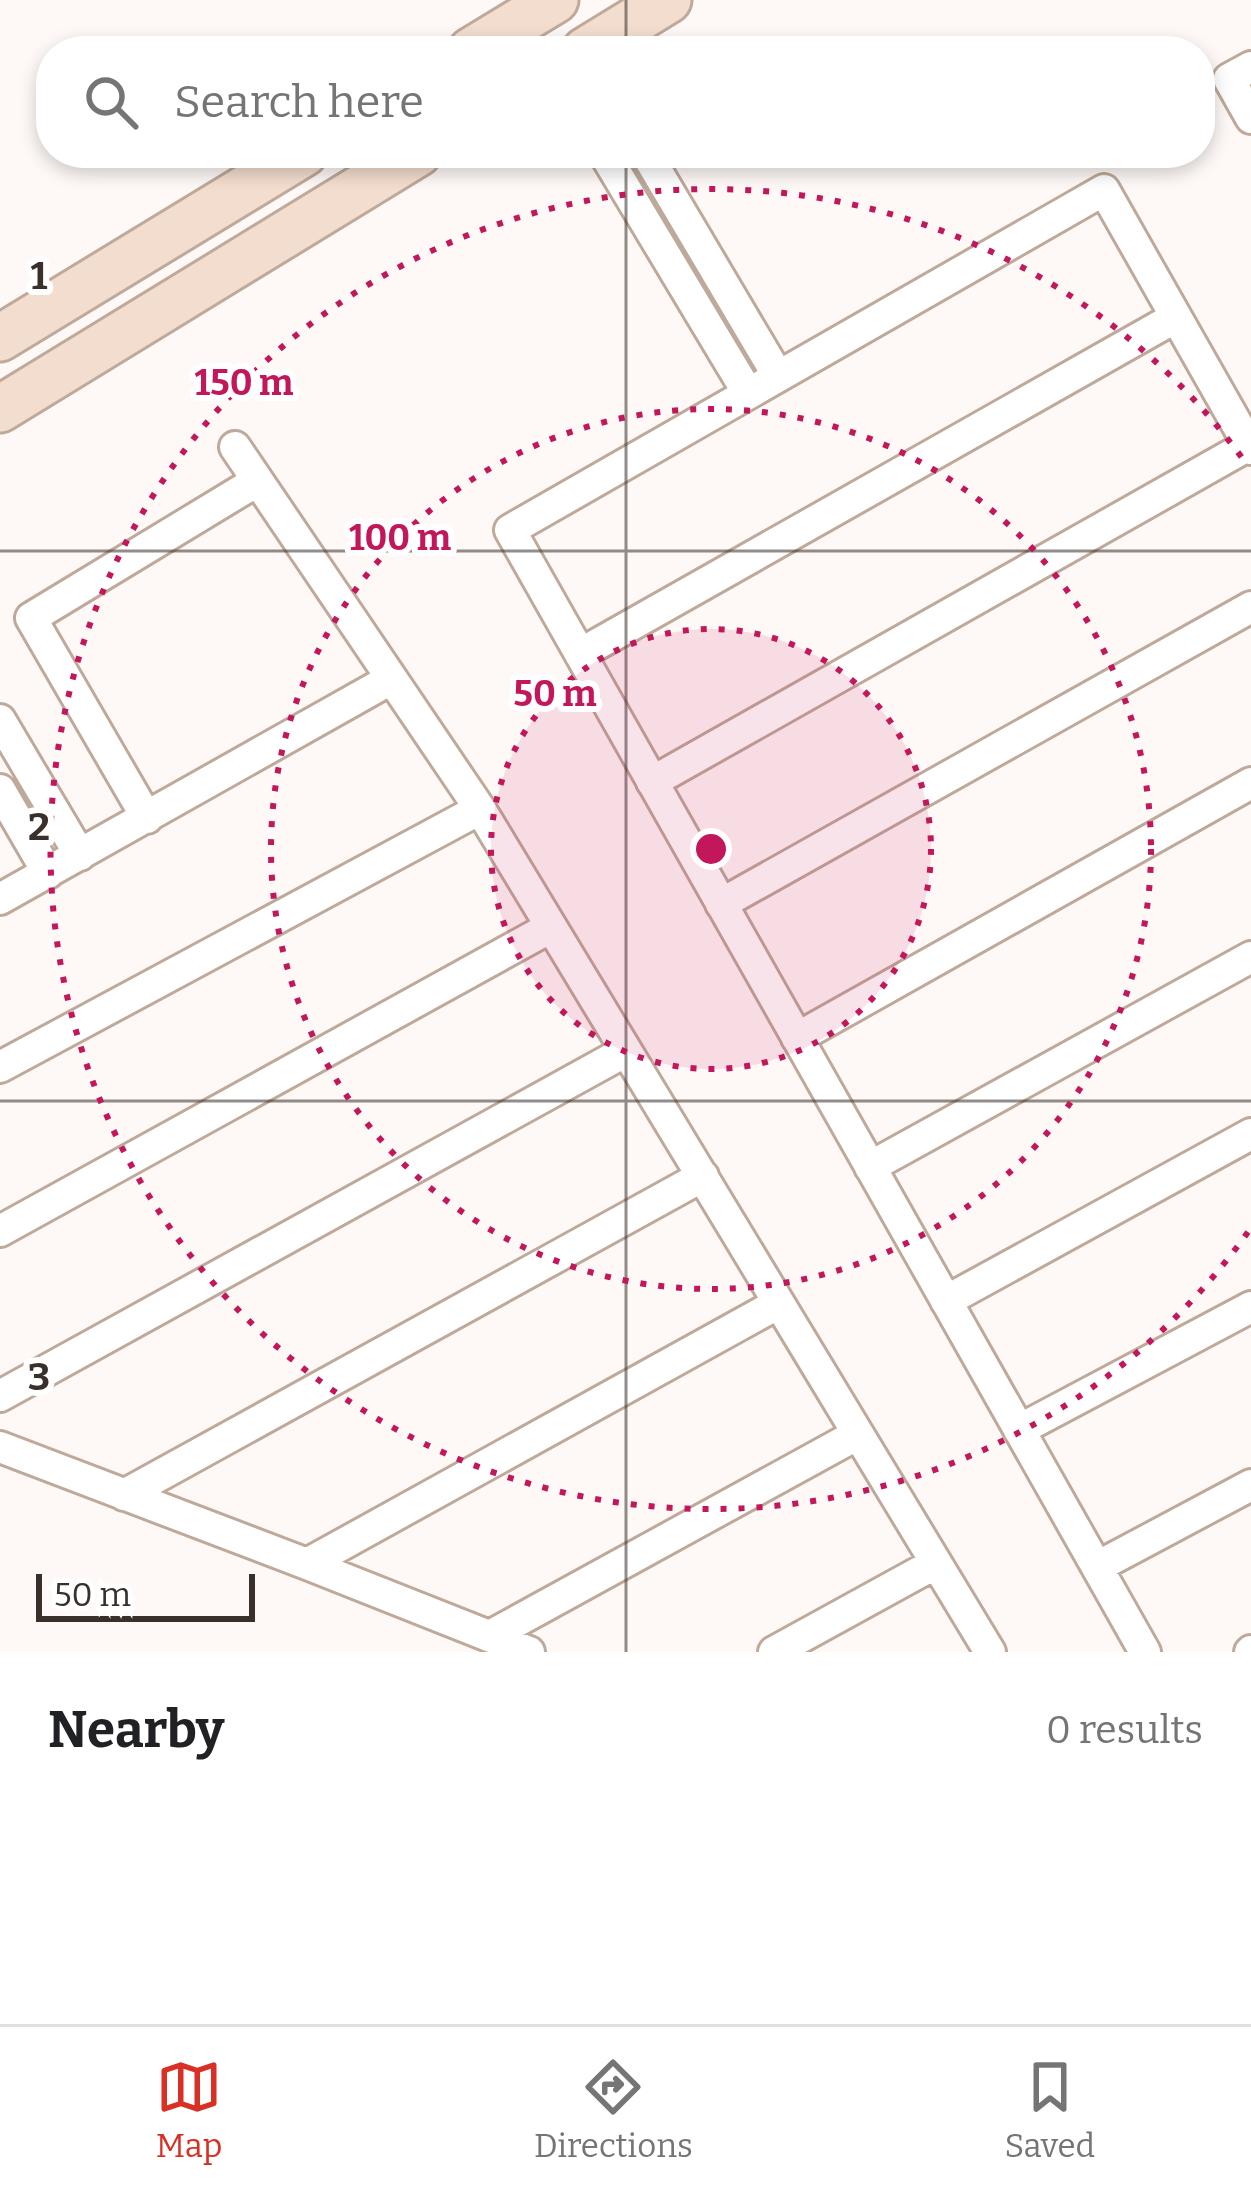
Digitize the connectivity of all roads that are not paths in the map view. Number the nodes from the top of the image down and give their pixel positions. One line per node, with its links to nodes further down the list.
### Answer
1 (555, 0): 3 (street)
2 (668, 0): 4 (street)
3 (496, 36)
4 (609, 36)
5 (1251, 67): 6 (street)
6 (1251, 118)
7 (279, 168): 12 (street)
8 (394, 168): 15 (street)
9 (613, 168): 14 (street)
10 (653, 168): 13 (street)
11 (1176, 317): 13 (street); 17 (street); 20 (street)
12 (0, 338)
13 (778, 376): 14 (street)
14 (748, 394): 20 (street)
15 (0, 409)
16 (235, 447): 18 (street)
17 (1250, 447): 24 (street)
18 (257, 481): 21 (street); 28 (street)
19 (1251, 607): 32 (street)
20 (580, 654): 24 (street)
21 (391, 679): 27 (street); 28 (street)
22 (0, 720): 23 (street)
23 (11, 764): 29 (street)
24 (652, 782): 32 (street)
25 (1251, 783): 35 (street)
26 (0, 790): 30 (street)
27 (480, 809): 33 (street); 37 (street)
28 (147, 818): 29 (street)
29 (80, 855): 30 (street)
30 (48, 873): 31 (street)
31 (0, 899)
32 (721, 904): 35 (street)
33 (551, 927): 36 (street); 41 (street)
34 (1251, 957): 39 (street)
35 (797, 1038): 39 (street)
36 (626, 1051): 40 (street); 45 (street)
37 (0, 1067)
38 (1251, 1134): 42 (street)
39 (870, 1167): 42 (street)
40 (703, 1177): 43 (street); 50 (street)
41 (0, 1232)
42 (946, 1301): 46 (street)
43 (779, 1304): 47 (street); 52 (street)
44 (1251, 1307): 46 (street)
45 (0, 1396)
46 (1019, 1430): 53 (street)
47 (858, 1434): 51 (street); 54 (street)
48 (0, 1447): 50 (street)
49 (1251, 1485): 53 (street)
50 (124, 1496): 52 (street)
51 (936, 1562): 56 (street); 57 (street)
52 (308, 1564): 54 (street)
53 (1097, 1567): 58 (street)
54 (490, 1636): 55 (street)
55 (529, 1652)
56 (774, 1652)
57 (990, 1652)
58 (1145, 1652)

